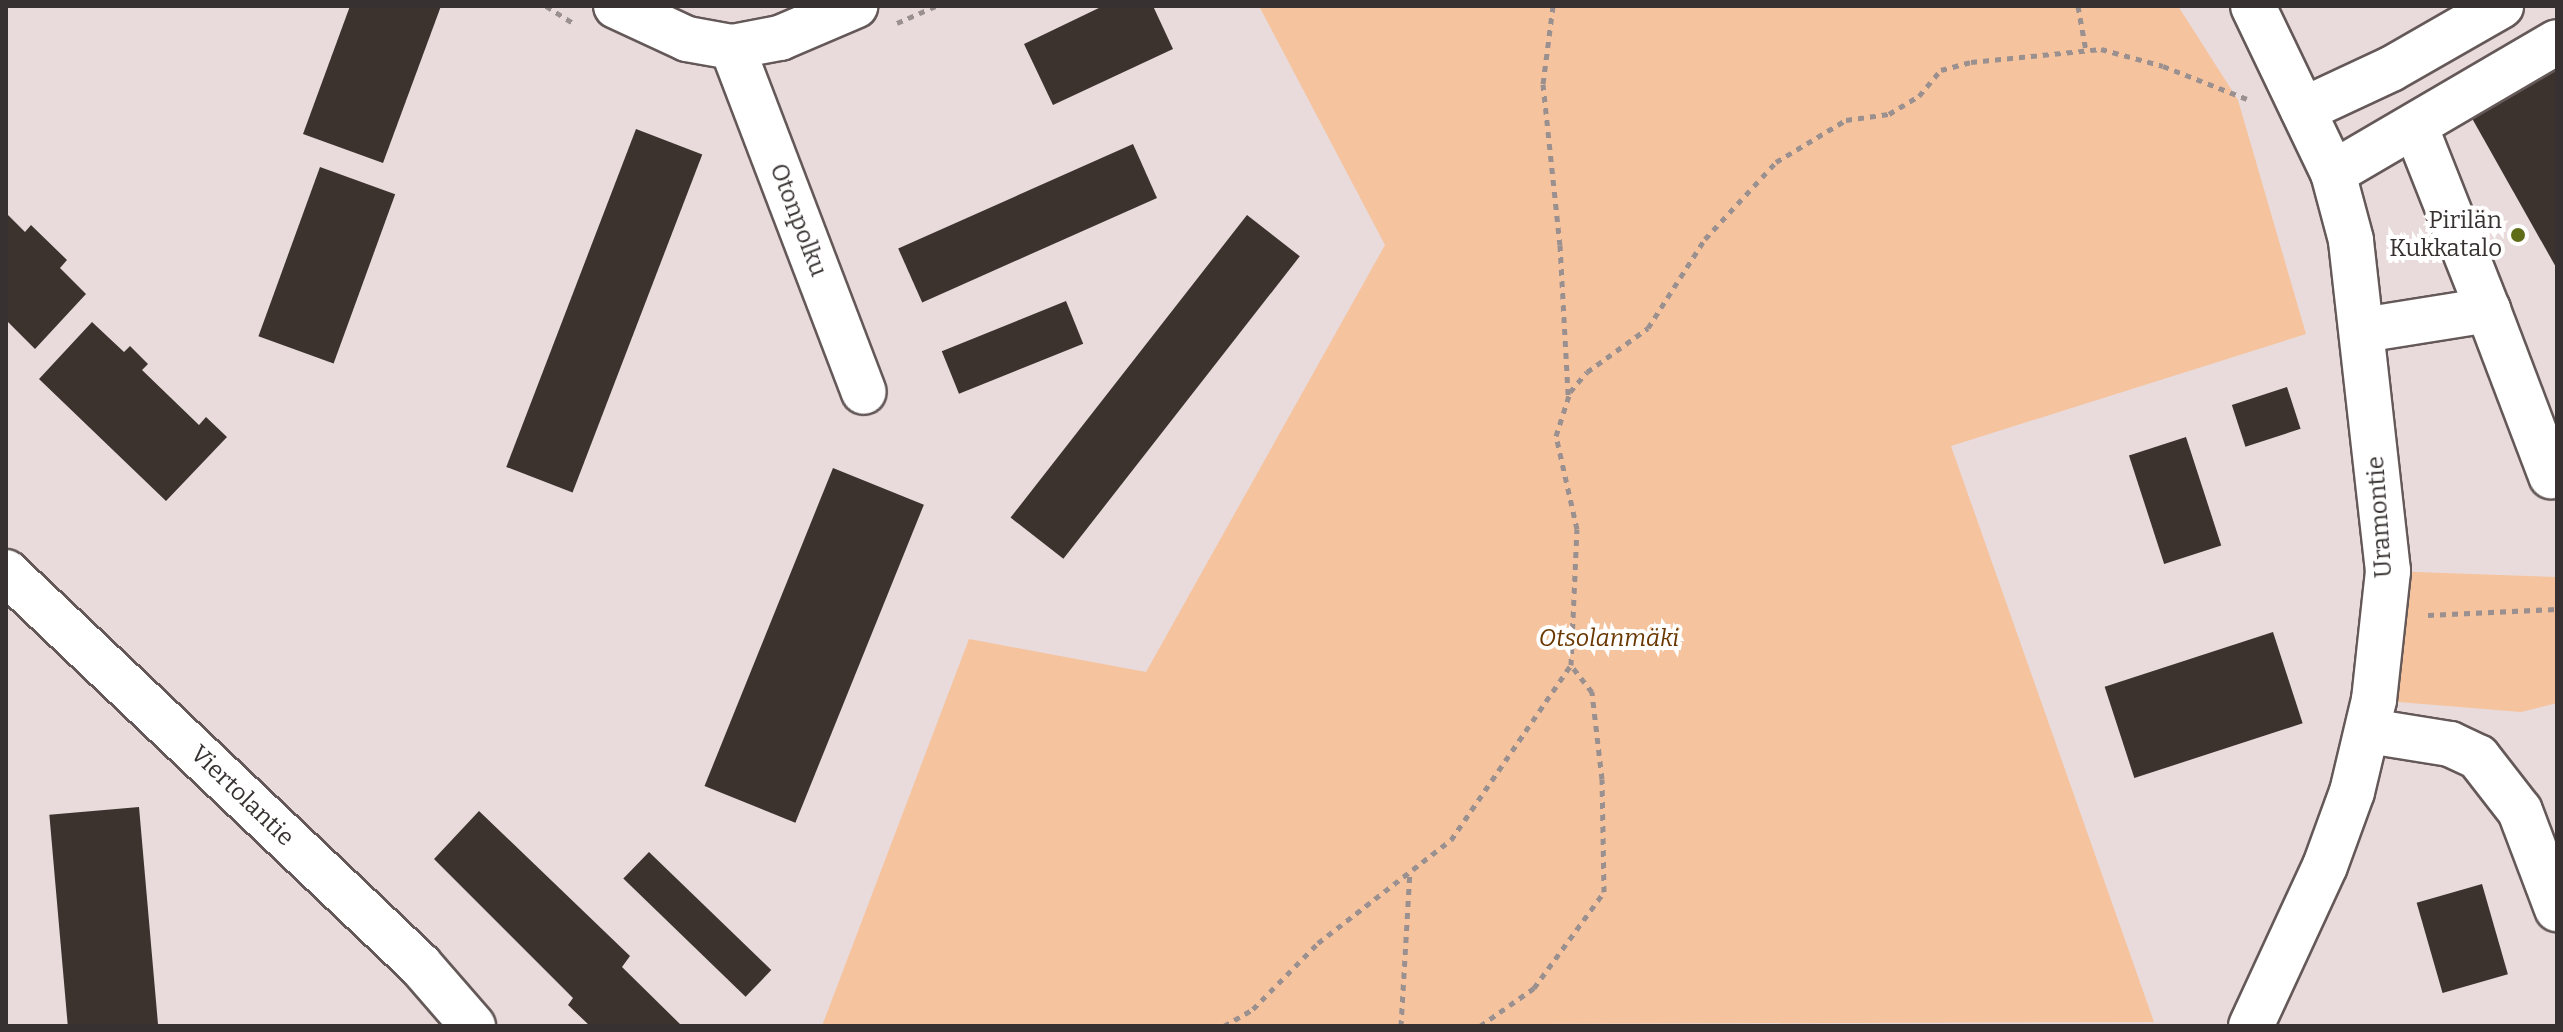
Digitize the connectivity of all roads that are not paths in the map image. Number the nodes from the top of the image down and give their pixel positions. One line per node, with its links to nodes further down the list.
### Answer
1 (616, 6): 6 (street)
2 (855, 6): 6 (street)
3 (2253, 6): 7 (street, Uramontie)
4 (2501, 6): 7 (street)
5 (2557, 42): 8 (street)
6 (732, 47): 12 (street, Otonpolku)
7 (2303, 110): 9 (street, Uramontie)
8 (2415, 126): 9 (street); 10 (street)
9 (2333, 173): 11 (street, Uramontie)
10 (2488, 310): 11 (street); 13 (street)
11 (2363, 330): 15 (street, Uramontie)
12 (864, 392)
13 (2551, 476)
14 (6, 572): 17 (street, Viertolantie)
15 (2369, 731): 16 (street); 18 (street, Uramontie)
16 (2557, 909)
17 (473, 1026)
18 (2251, 1026)

